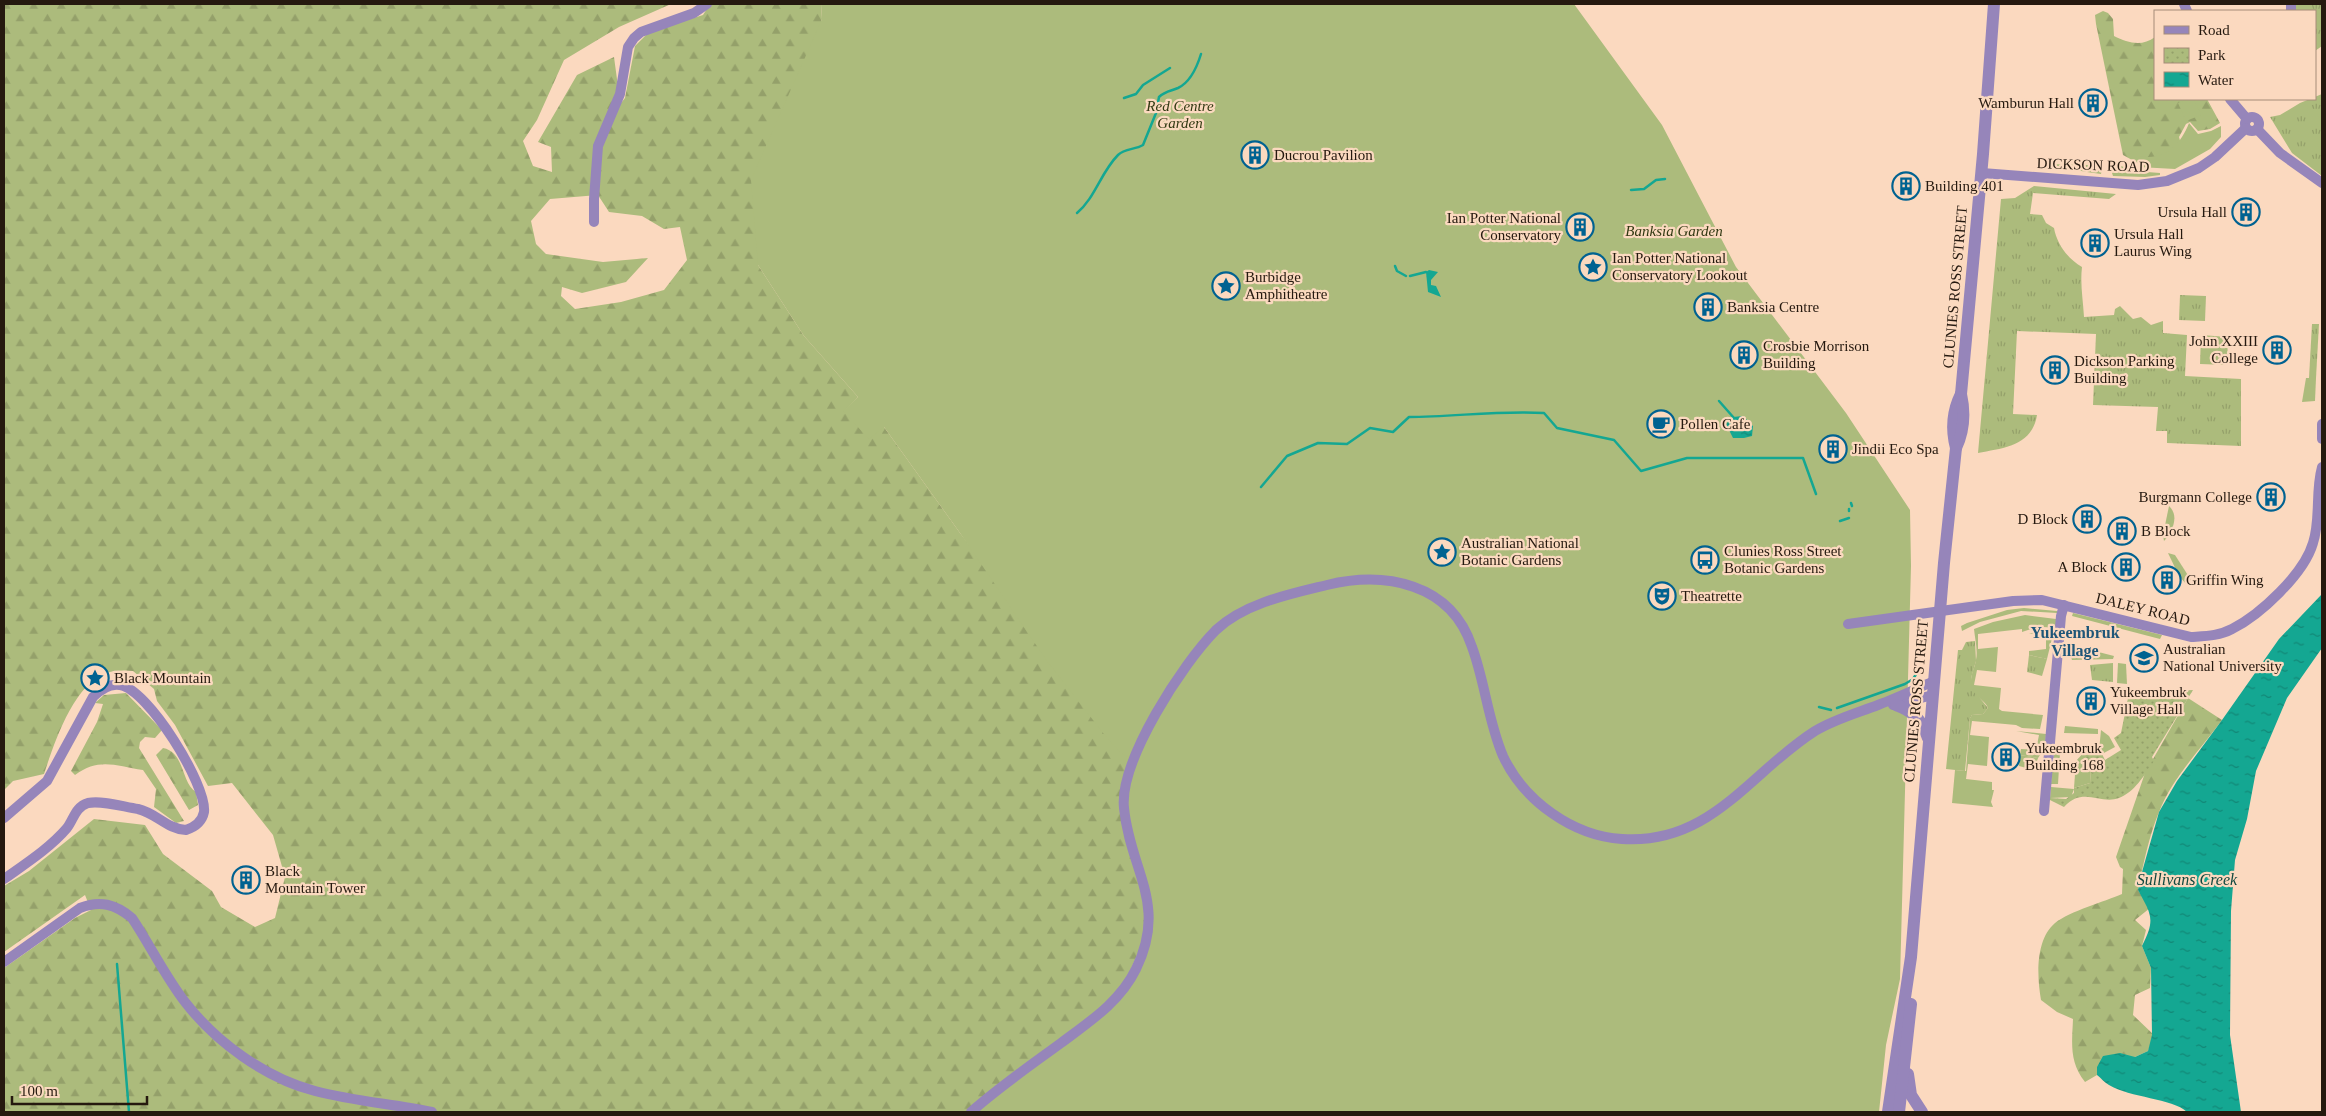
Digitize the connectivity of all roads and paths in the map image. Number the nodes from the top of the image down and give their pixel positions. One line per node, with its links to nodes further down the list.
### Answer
1 (707, 4): 7 (street)
2 (1994, 4): 5 (street, CLUNIES ROSS STREET)
3 (2231, 100): 4 (street)
4 (2246, 124): 5 (street, DICKSON ROAD); 6 (street)
5 (1982, 173): 12 (street, CLUNIES ROSS STREET)
6 (2322, 183)
7 (594, 222)
8 (2322, 424): 9 (street)
9 (2322, 439)
10 (2322, 467): 11 (street, DALEY ROAD)
11 (2064, 604): 12 (street, DALEY ROAD); 19 (street)
12 (1940, 612): 13 (street, DALEY ROAD); 14 (street, CLUNIES ROSS STREET)
13 (1848, 624)
14 (1934, 681): 15 (street, CLUNIES ROSS STREET); 16 (street)
15 (1933, 695): 17 (street); 18 (street, CLUNIES ROSS STREET)
16 (1882, 704): 17 (street); 26 (street)
17 (1896, 705): 18 (street)
18 (1929, 740): 22 (street, CLUNIES ROSS STREET)
19 (2044, 811)
20 (4, 818): 21 (street)
21 (4, 879)
22 (1911, 957): 24 (street, CLUNIES ROSS STREET); 27 (street, CLUNIES ROSS STREET)
23 (4, 962): 25 (street)
24 (1906, 1057): 28 (street, CLUNIES ROSS STREET); 29 (street)
25 (432, 1112)
26 (971, 1112)
27 (1888, 1112)
28 (1899, 1112)
29 (1922, 1112)

